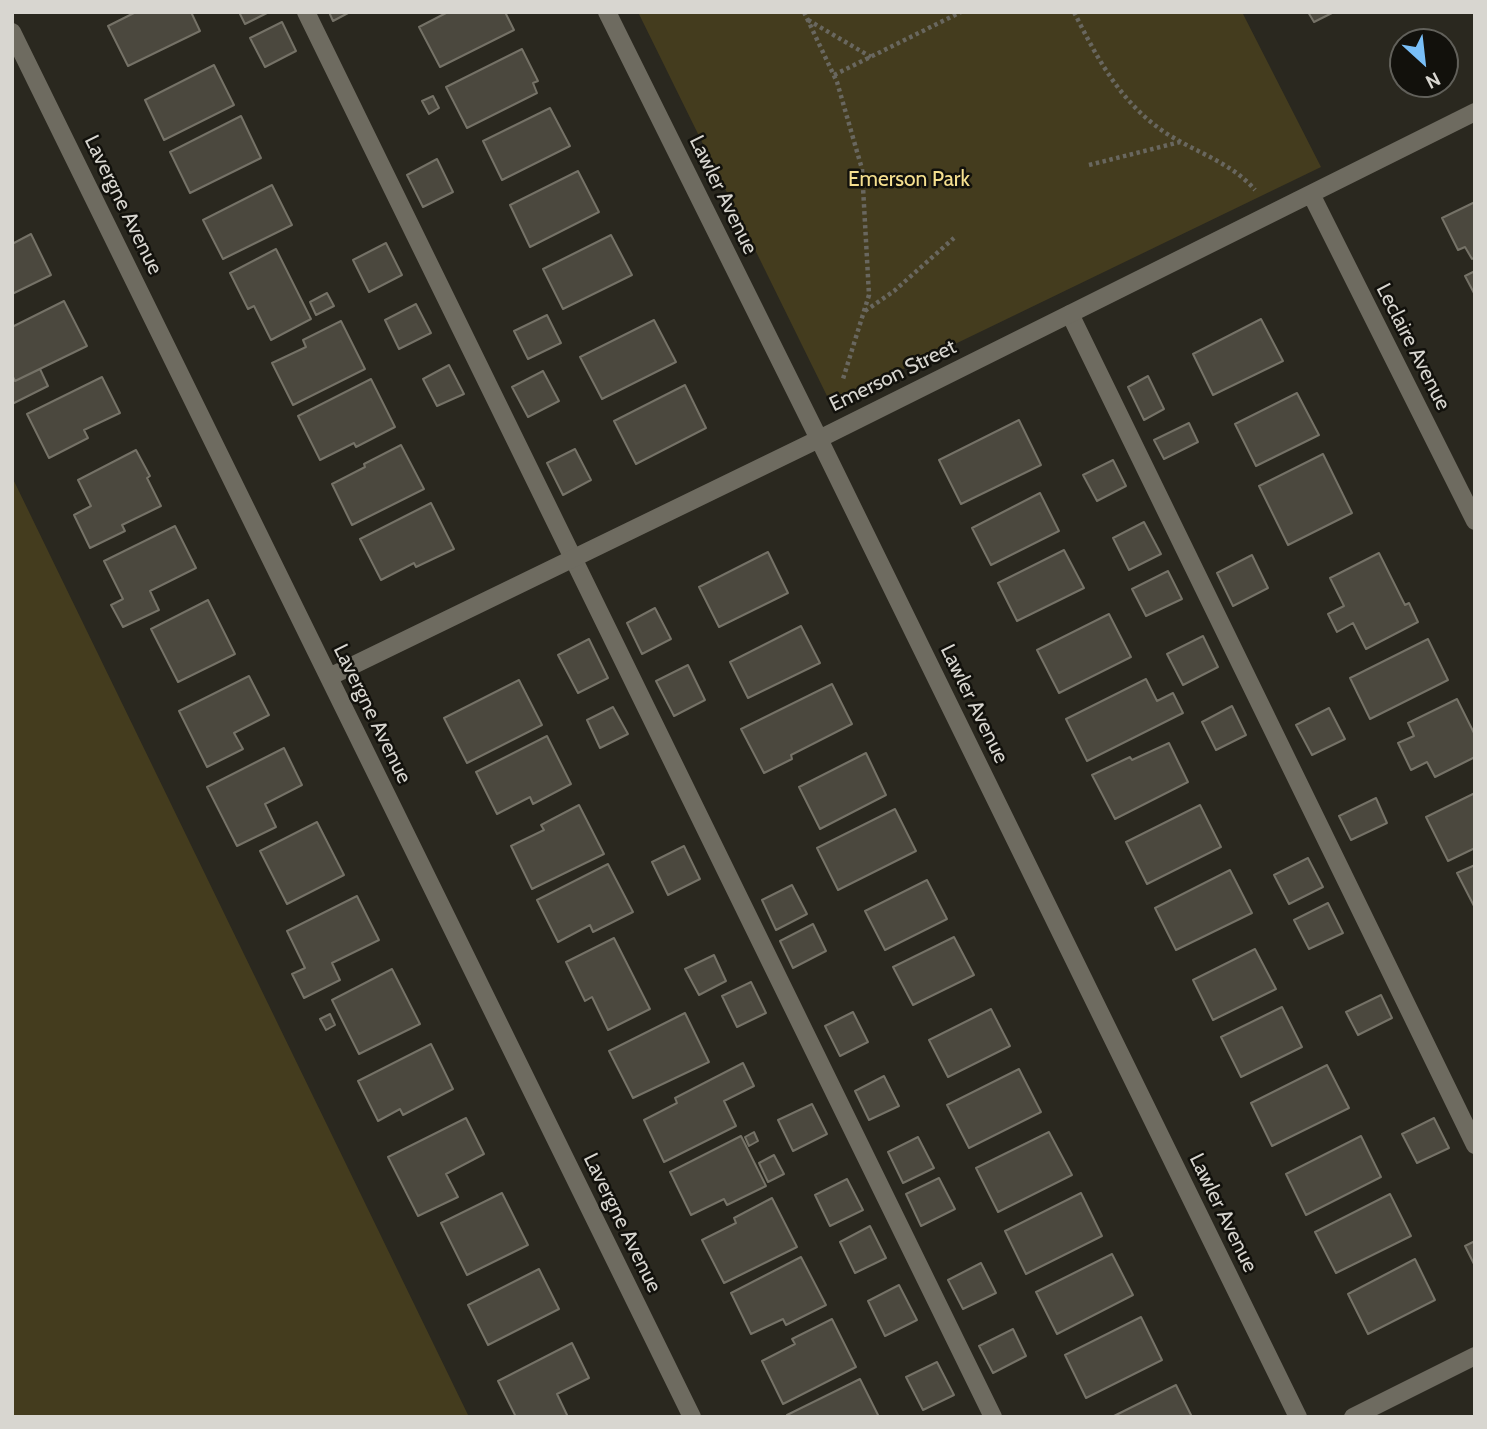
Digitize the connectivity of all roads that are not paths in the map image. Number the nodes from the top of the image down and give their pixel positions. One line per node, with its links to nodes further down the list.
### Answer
1 (306, 12): 9 (street)
2 (607, 12): 7 (street, Lawler Avenue)
3 (12, 32): 10 (street, Lavergne Avenue)
4 (1475, 112): 5 (street, Emerson Street)
5 (1311, 194): 6 (street, Emerson Street); 8 (street, Leclaire Avenue)
6 (1069, 314): 7 (street, Emerson Street); 11 (street)
7 (819, 439): 9 (street, Emerson Street); 15 (street, Lawler Avenue)
8 (1475, 521)
9 (574, 558): 10 (street, Emerson Street); 14 (street)
10 (328, 677): 13 (street, Lavergne Avenue)
11 (1475, 1145)
12 (1475, 1356): 16 (street)
13 (692, 1417)
14 (993, 1417)
15 (1298, 1417)
16 (1353, 1417)

